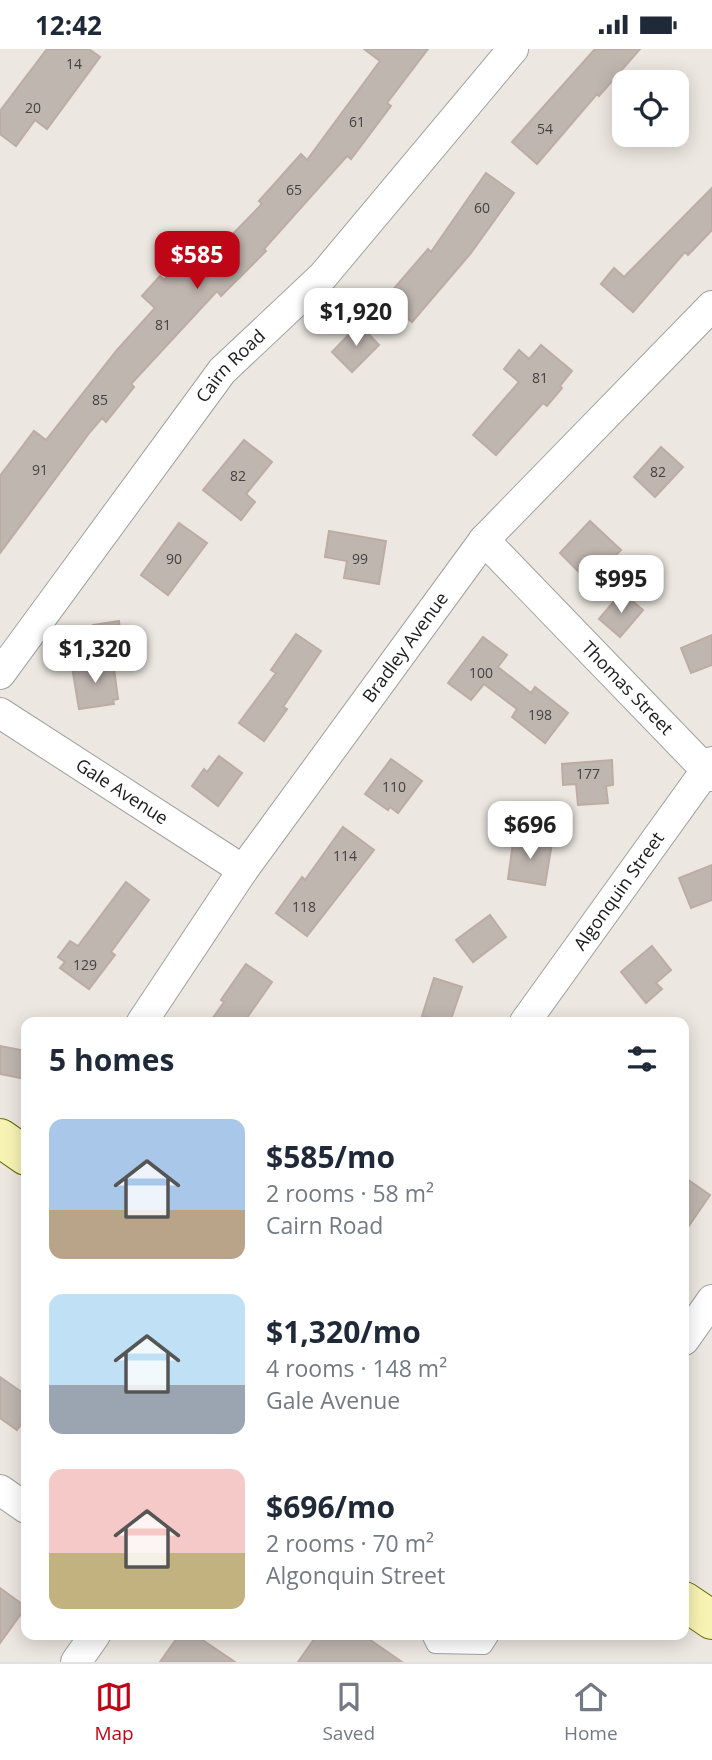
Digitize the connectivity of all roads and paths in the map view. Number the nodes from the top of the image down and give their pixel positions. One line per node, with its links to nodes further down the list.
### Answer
1 (513, 49): 4 (street, Cairn Road)
2 (712, 306): 3 (street, Bradley Avenue)
3 (484, 540): 6 (street, Thomas Street); 7 (street, Bradley Avenue)
4 (0, 674)
5 (0, 713): 7 (street, Gale Avenue)
6 (710, 769): 9 (street, Algonquin Street)
7 (243, 870): 8 (street, Bradley Avenue)
8 (145, 1017)
9 (529, 1017)
10 (0, 1138): 11 (main road)
11 (21, 1153)
12 (712, 1300): 13 (street)
13 (689, 1333)
14 (0, 1490): 15 (street)
15 (21, 1505)
16 (689, 1604): 17 (main road)
17 (712, 1620)
18 (91, 1640): 21 (street)
19 (432, 1640): 20 (lane)
20 (488, 1640)
21 (76, 1662)

